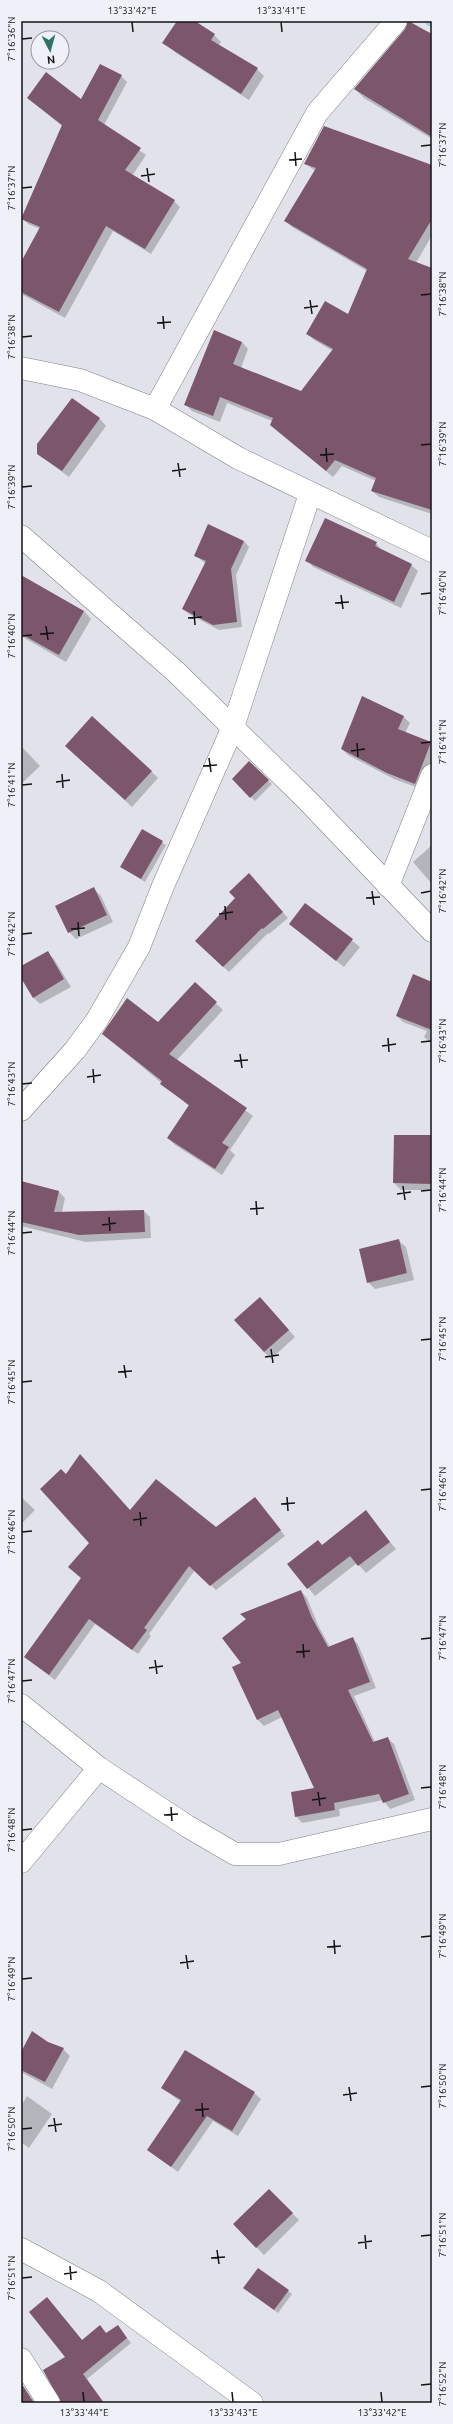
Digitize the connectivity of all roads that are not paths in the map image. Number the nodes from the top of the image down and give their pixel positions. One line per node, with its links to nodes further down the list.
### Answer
1 (396, 21): 3 (street)
2 (21, 368): 3 (street)
3 (155, 409): 4 (street)
4 (310, 494): 6 (street); 7 (street)
5 (21, 536): 7 (street)
6 (432, 551)
7 (233, 727): 9 (street); 11 (street)
8 (432, 775): 9 (street)
9 (388, 886): 10 (street)
10 (432, 931)
11 (21, 1110)
12 (21, 1705): 13 (street)
13 (99, 1768): 14 (street); 15 (street)
14 (432, 1819)
15 (21, 1862)
16 (21, 2250): 19 (street)
17 (21, 2359): 18 (street)
18 (49, 2403)
19 (252, 2403)

